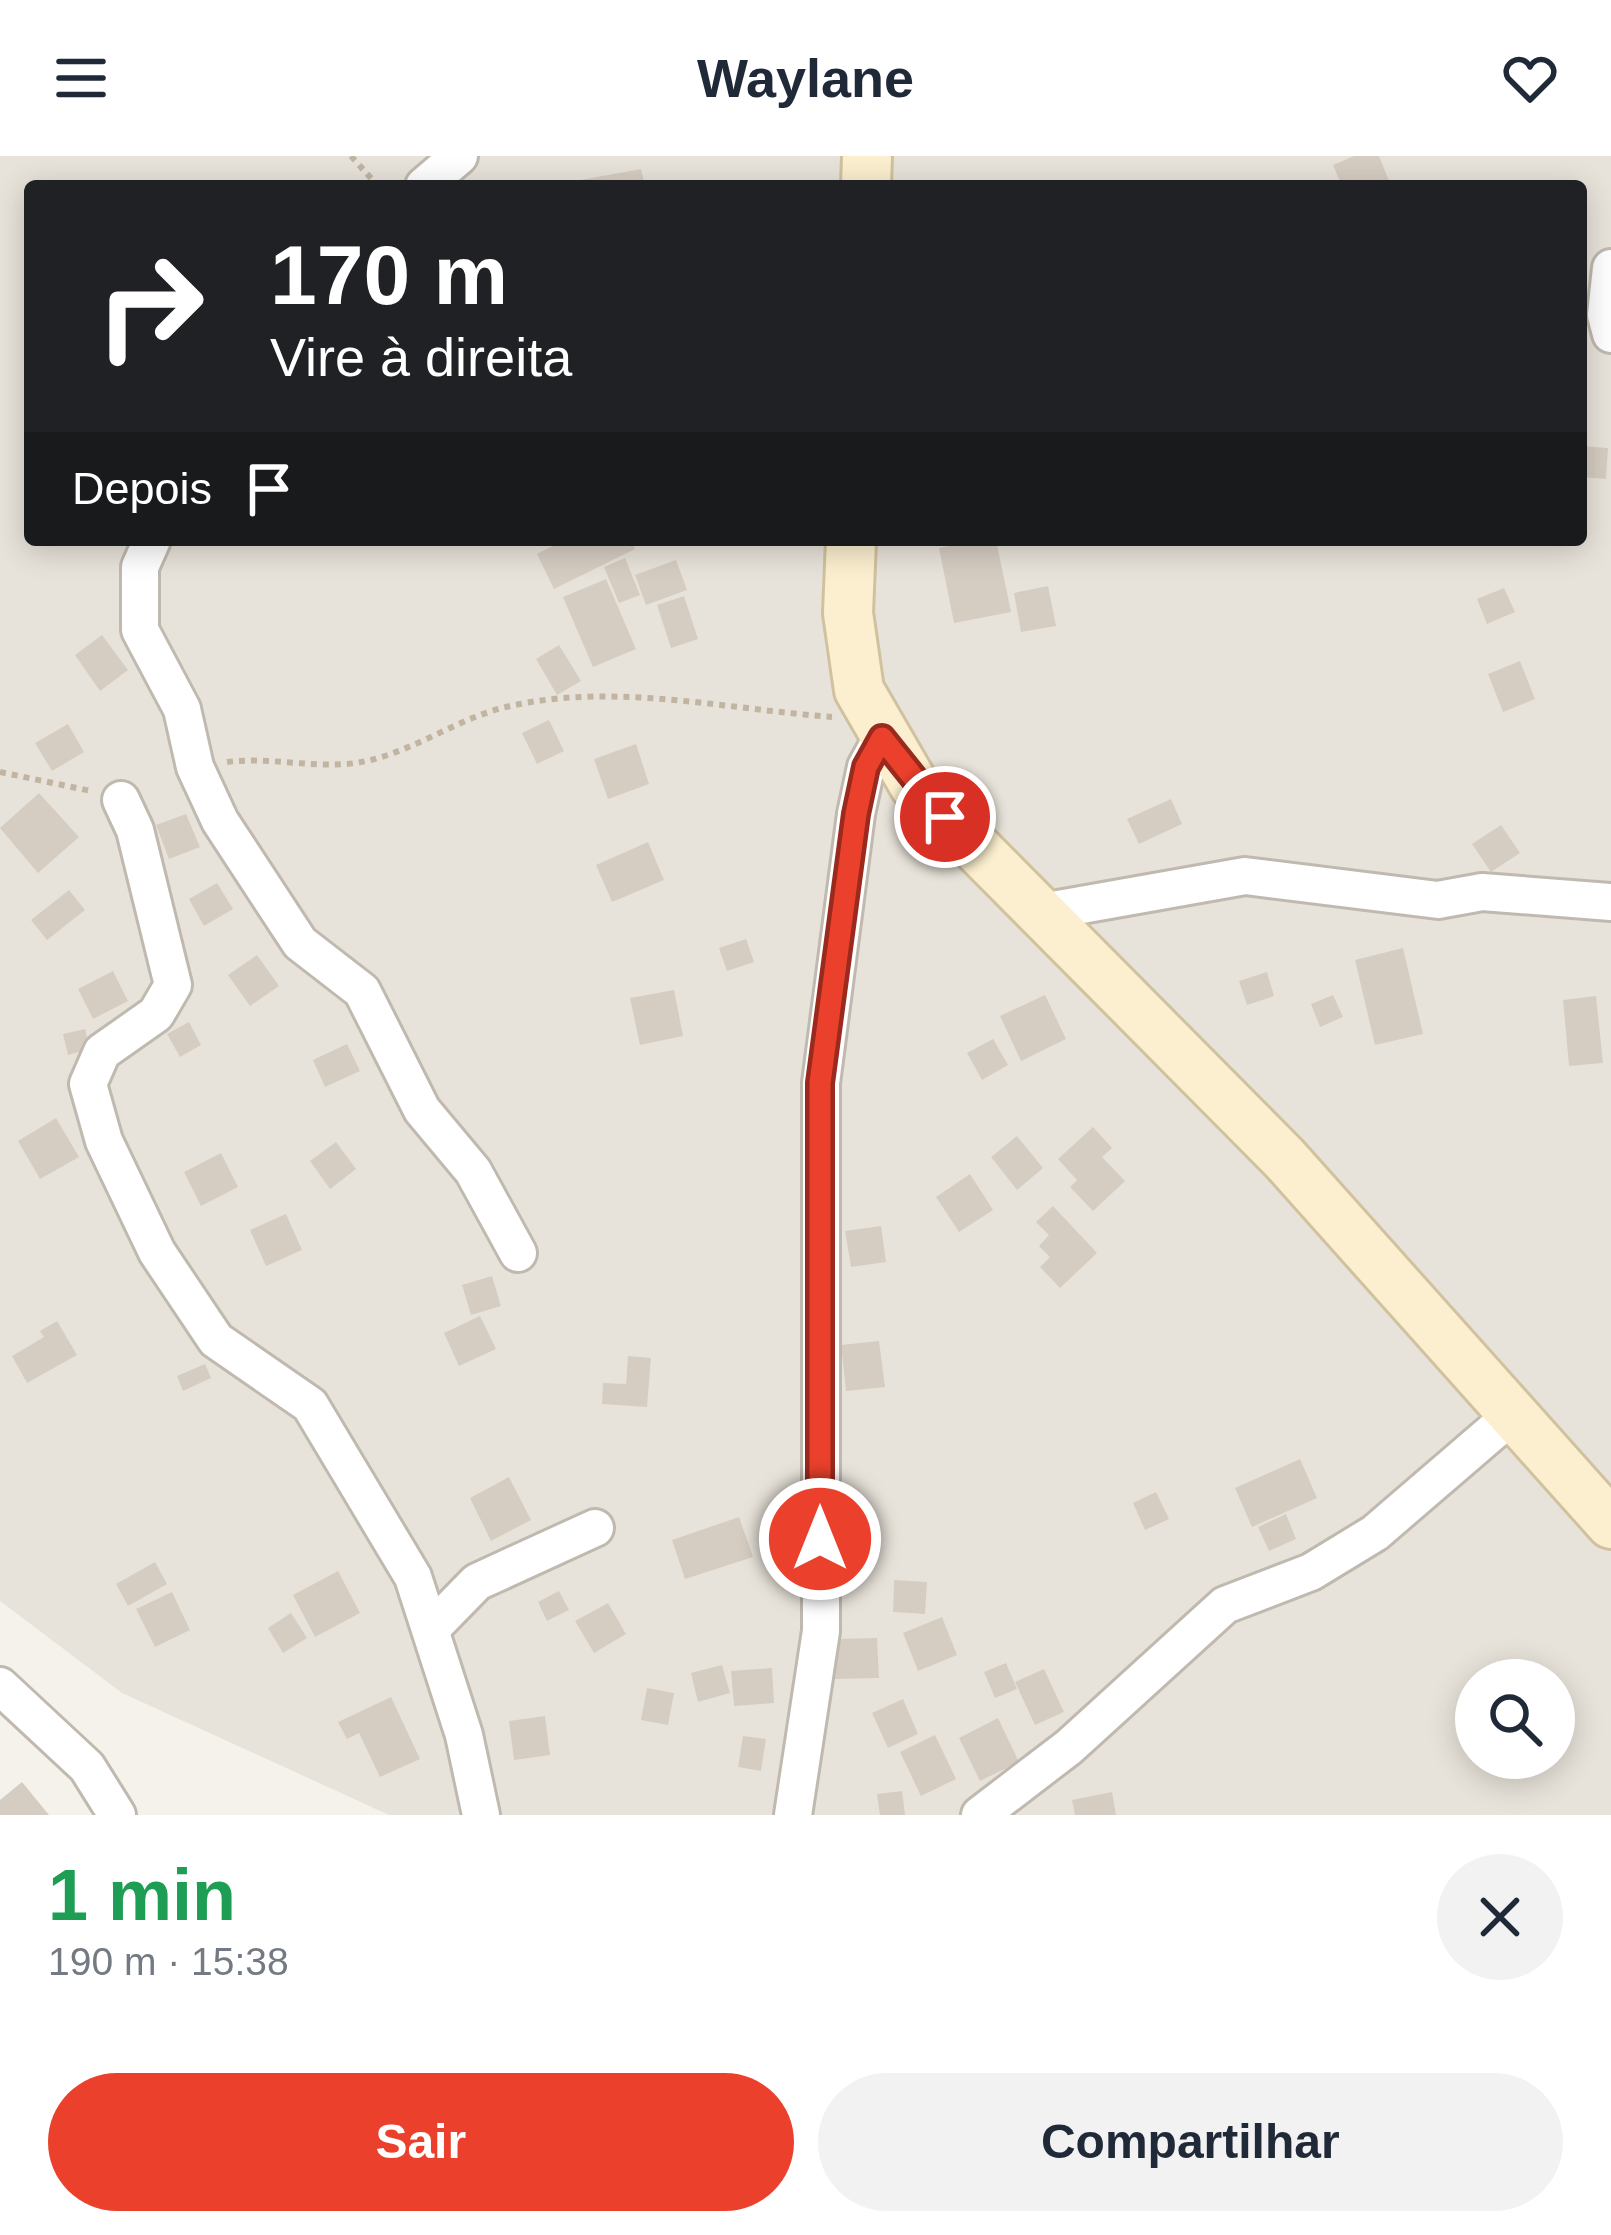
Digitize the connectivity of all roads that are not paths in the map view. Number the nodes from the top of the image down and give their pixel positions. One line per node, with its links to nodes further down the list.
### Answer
1 (459, 156): 2 (street)
2 (431, 180)
3 (1611, 268): 4 (street)
4 (1611, 334)
5 (149, 546): 11 (street)
6 (851, 546): 7 (street)
7 (877, 729): 10 (street); 19 (street)
8 (121, 800): 15 (street)
9 (1611, 902): 10 (street)
10 (1036, 913): 12 (street)
11 (518, 1253)
12 (1511, 1416): 13 (street); 20 (street)
13 (1611, 1524)
14 (595, 1528): 15 (street)
15 (431, 1629): 18 (street)
16 (0, 1686): 17 (street)
17 (117, 1815)
18 (481, 1815)
19 (793, 1815)
20 (980, 1815)

